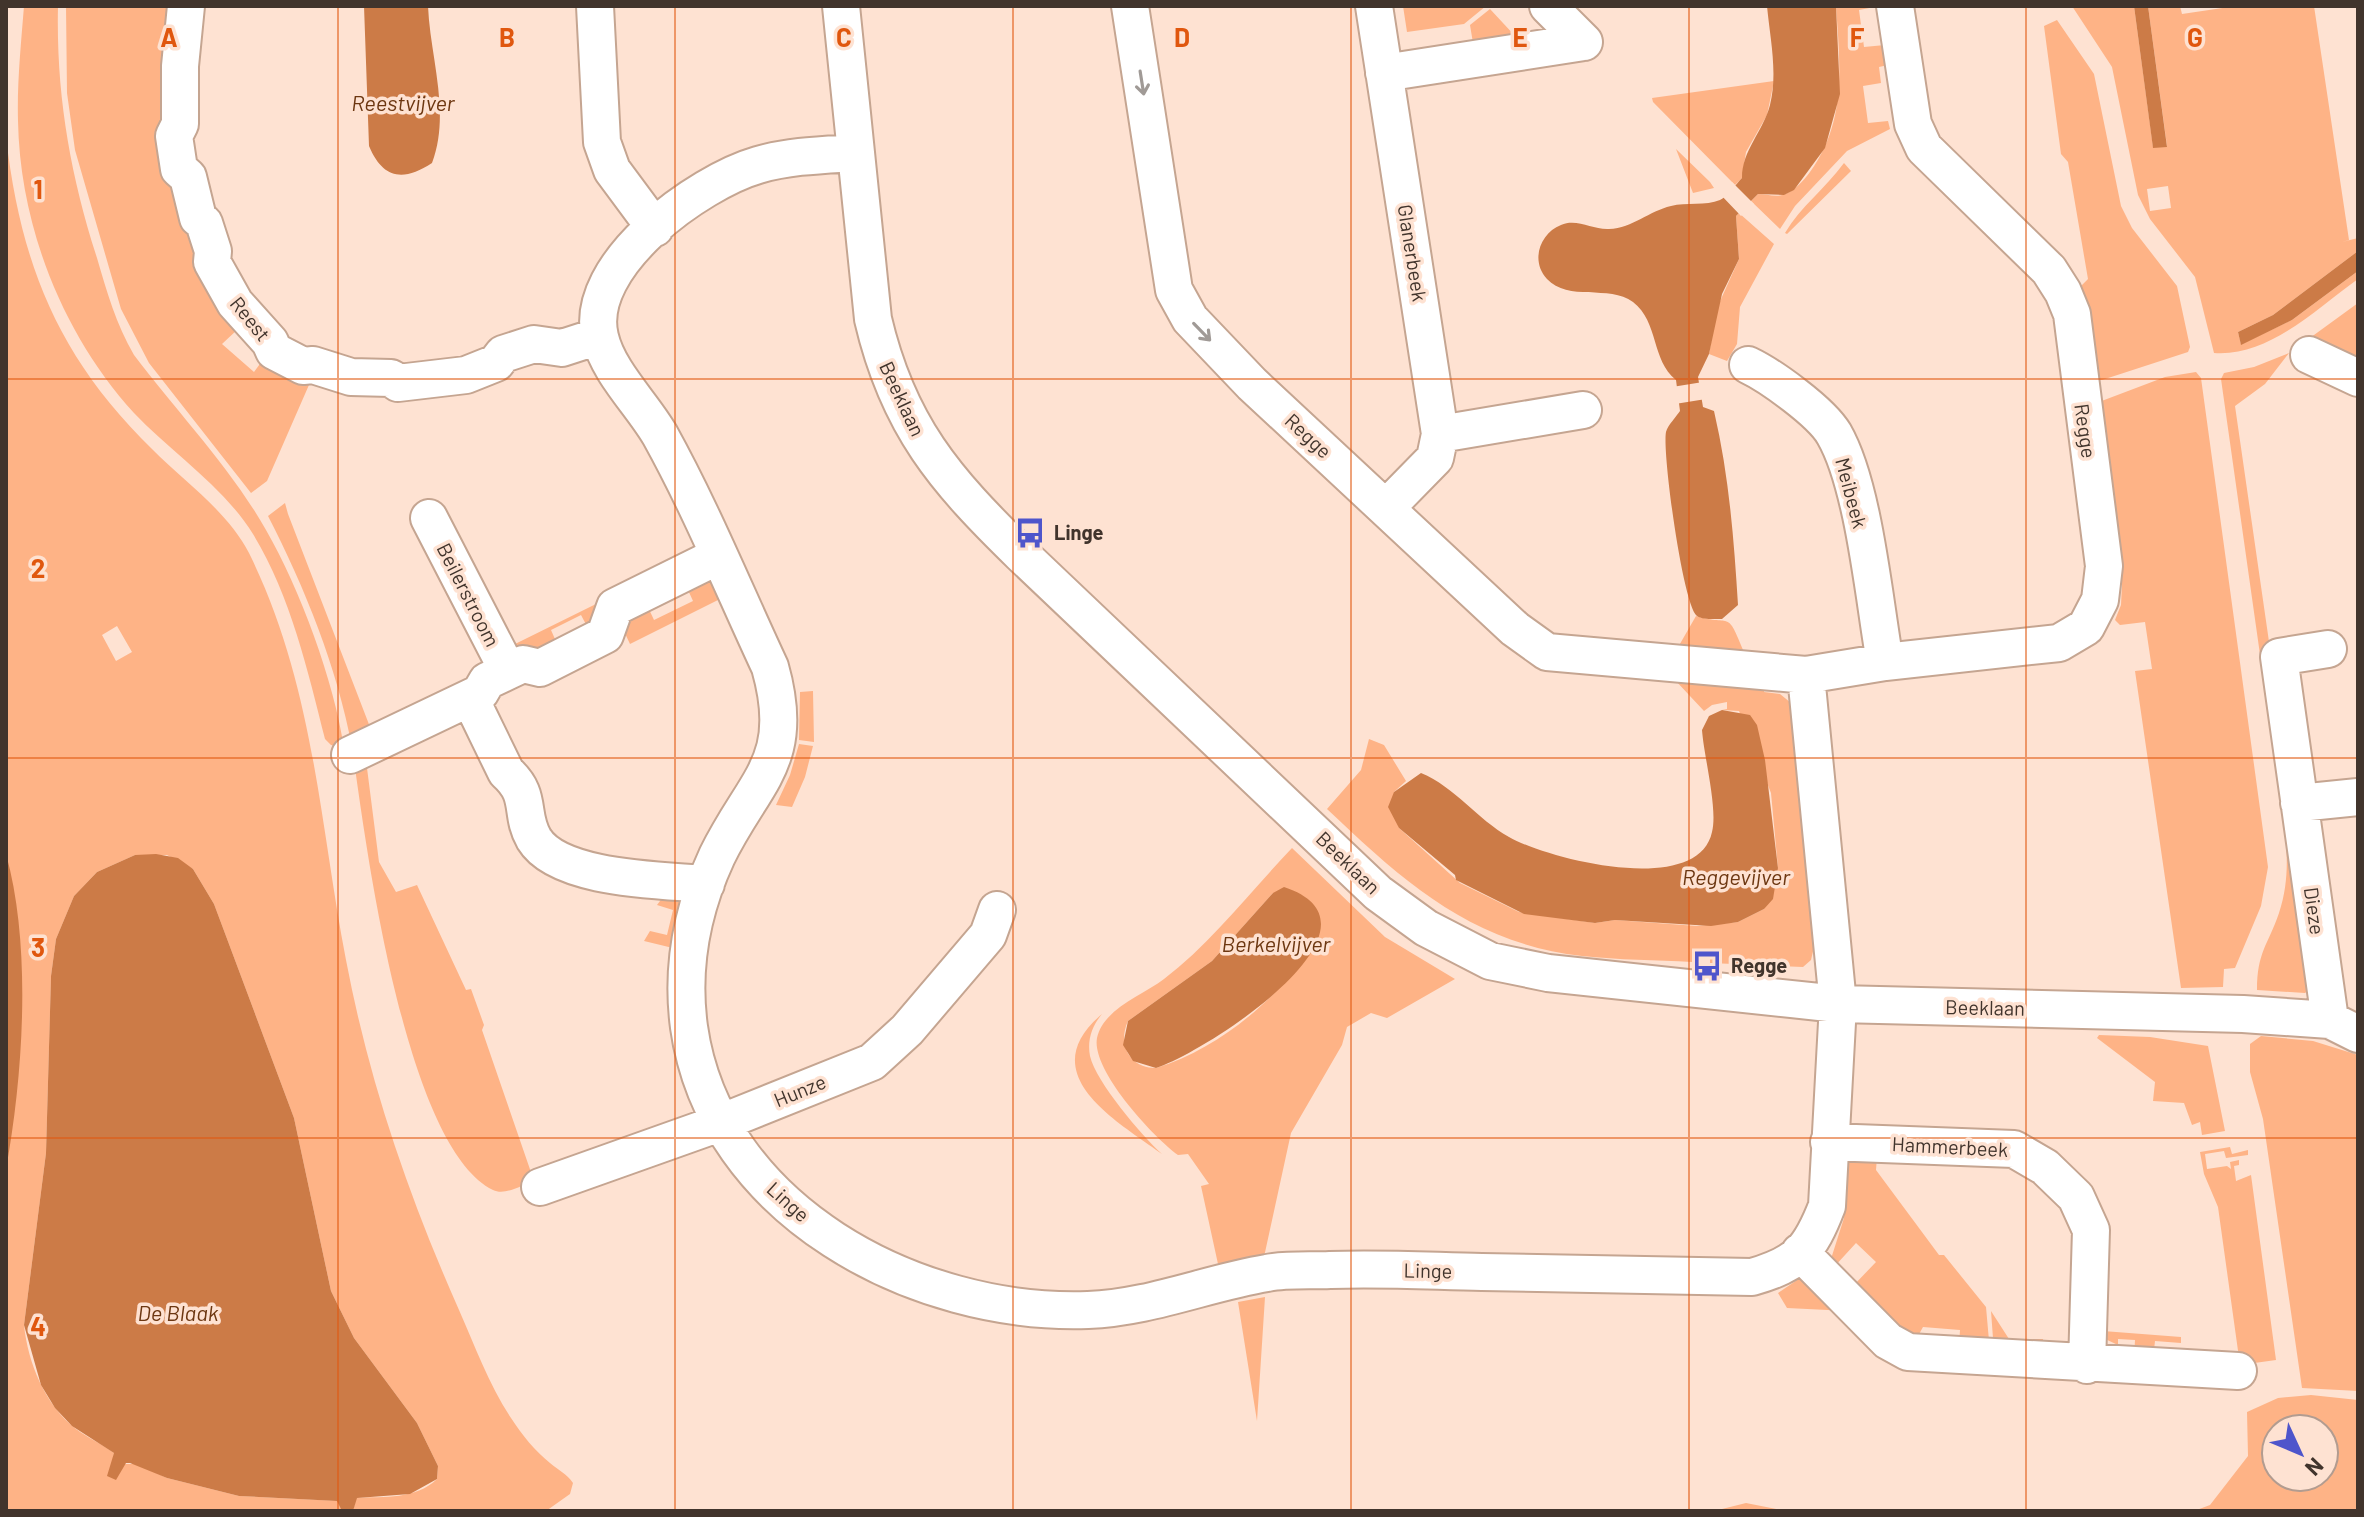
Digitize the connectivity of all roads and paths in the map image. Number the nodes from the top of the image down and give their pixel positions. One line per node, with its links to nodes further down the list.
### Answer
1 (186, 6): 11 (street, Reest)
2 (595, 6): 10 (street)
3 (841, 6): 9 (street, Beeklaan)
4 (1130, 6): 17 (street, Regge, one-way to 17)
5 (1374, 6): 8 (street, Glanerbeek)
6 (1548, 6): 8 (street)
7 (1895, 6): 21 (street, Regge)
8 (1384, 73): 16 (street, Glanerbeek)
9 (854, 153): 10 (street); 30 (street, Beeklaan)
10 (655, 228): 11 (street)
11 (599, 336): 19 (street, Linge)
12 (2309, 355): 14 (street)
13 (1748, 365): 21 (street, Meibeek)
14 (2358, 378)
15 (1583, 410): 16 (street)
16 (1440, 434): 17 (street)
17 (1386, 508): 23 (street, Regge)
18 (429, 518): 22 (street, Beilerstroom)
19 (718, 556): 22 (street, Beilerstroom); 28 (street, Linge)
20 (2328, 649): 27 (street, Dieze)
21 (1885, 662): 23 (street, Regge)
22 (508, 671): 24 (street, Beilerstroom)
23 (1806, 675): 30 (street)
24 (470, 698): 25 (street, Beilerstroom); 28 (street)
25 (350, 755)
26 (2358, 797): 27 (street)
27 (2299, 803): 31 (street, Dieze)
28 (706, 884): 32 (street, Linge)
29 (997, 910): 32 (street, Hunze)
30 (1838, 1004): 31 (street, Beeklaan); 33 (street, Linge)
31 (2344, 1027)
32 (720, 1123): 34 (street, Hunze); 35 (street, Linge)
33 (1829, 1142): 35 (street, Linge); 36 (street, Hammerbeek)
34 (540, 1187)
35 (1800, 1252): 36 (street)
36 (2087, 1365): 37 (street)
37 (2238, 1371)

